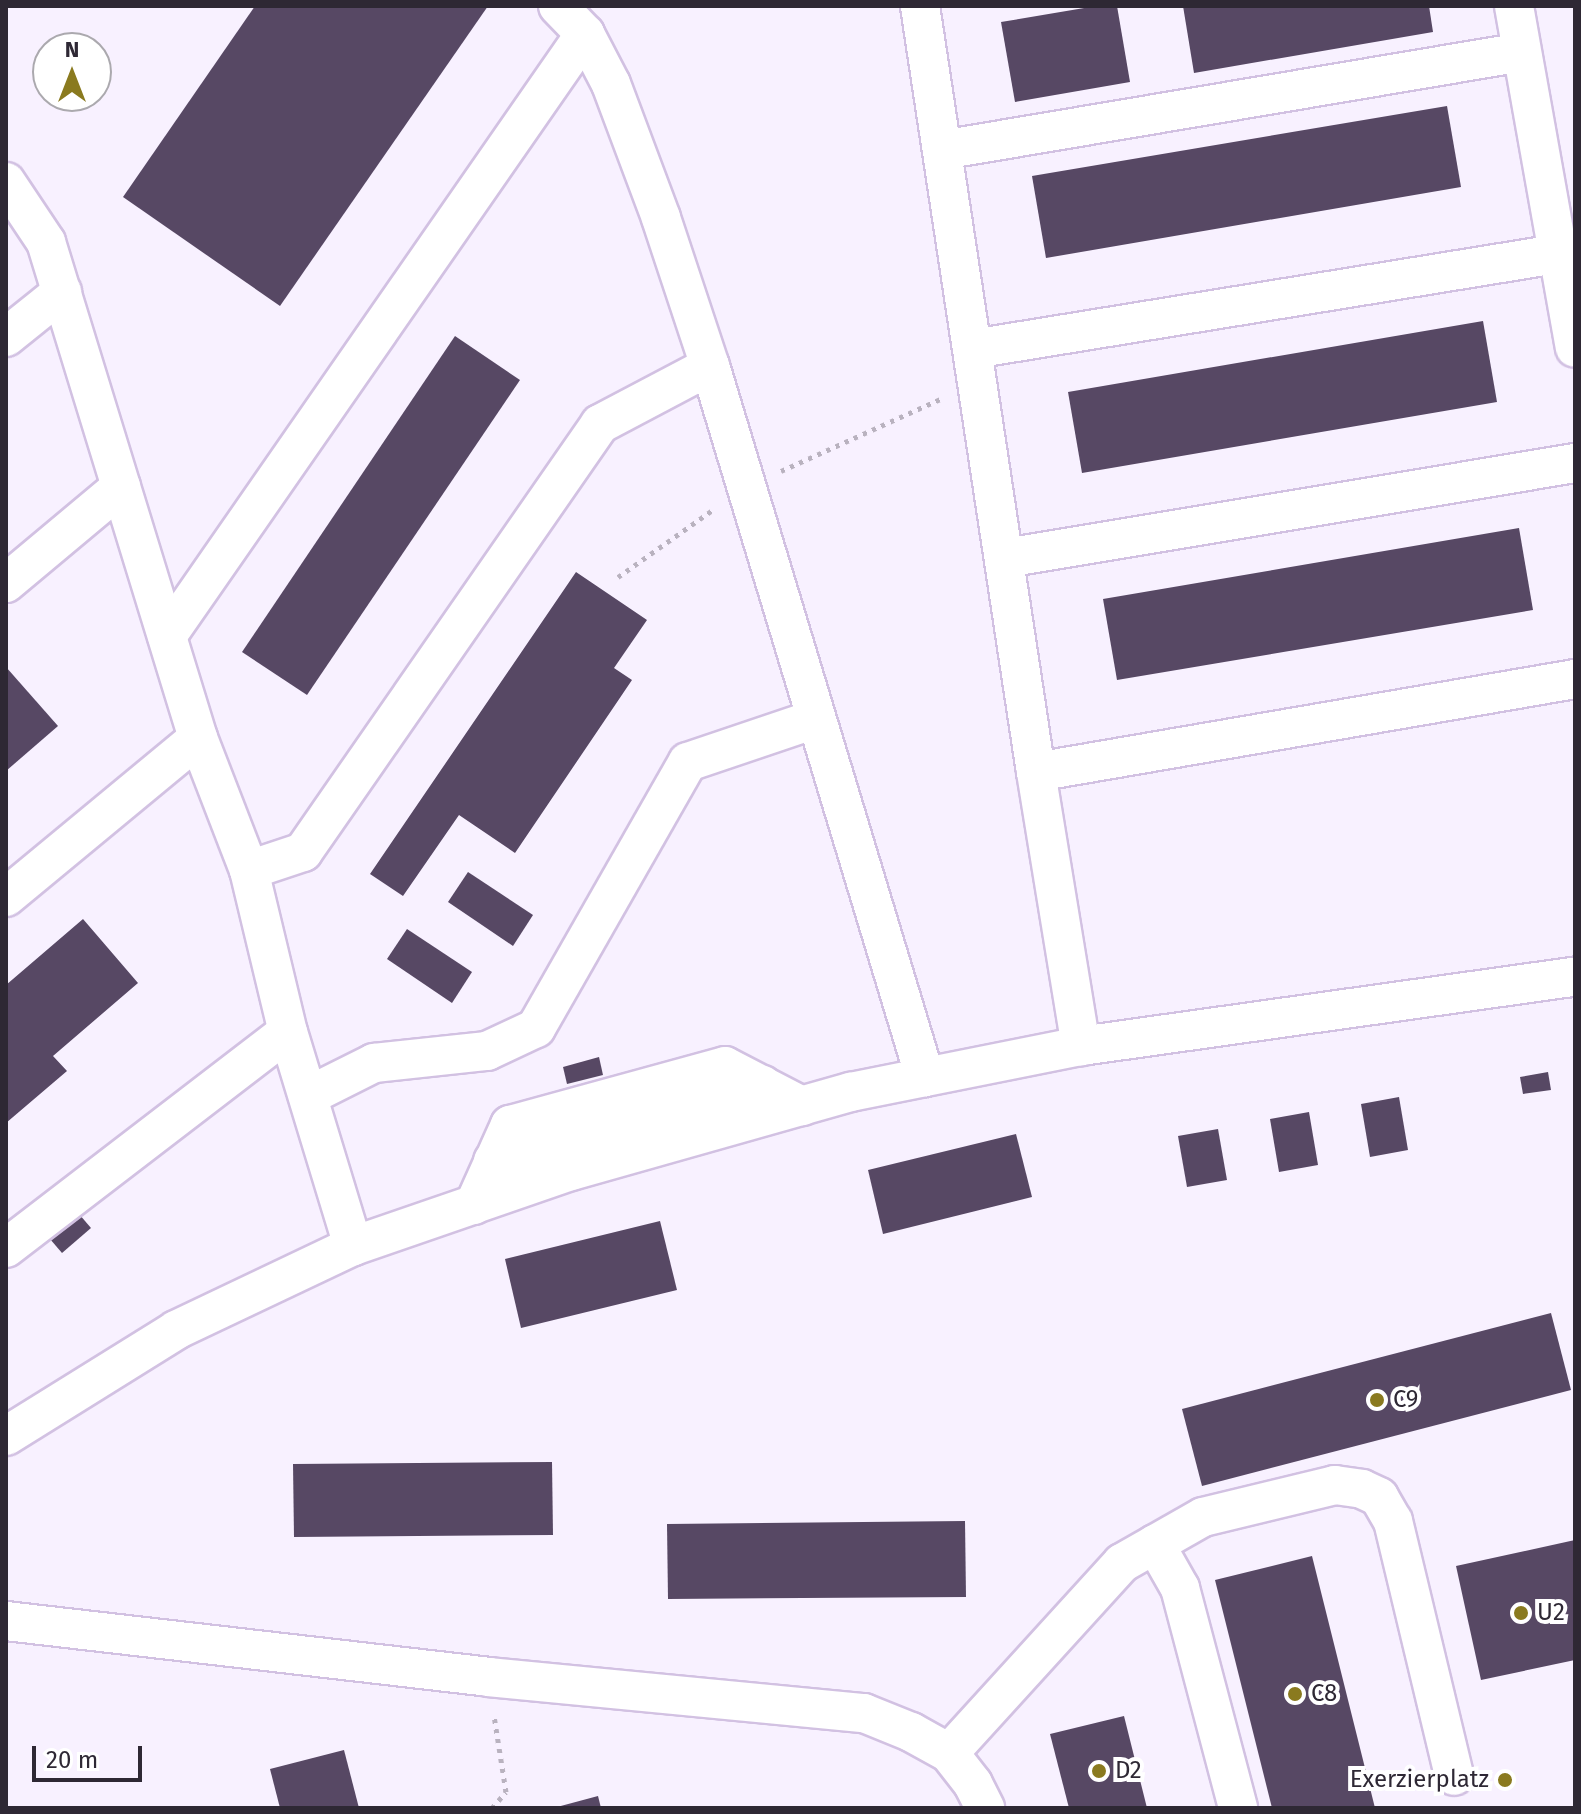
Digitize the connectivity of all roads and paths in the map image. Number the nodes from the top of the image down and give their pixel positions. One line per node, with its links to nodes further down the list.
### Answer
1 (558, 6): 4 (lane)
2 (920, 6): 6 (lane)
3 (1514, 6): 5 (lane)
4 (585, 34): 13 (lane); 21 (lane)
5 (1522, 52): 6 (lane); 8 (lane)
6 (942, 150): 12 (lane)
7 (6, 182): 9 (lane)
8 (1567, 253): 11 (lane); 12 (lane)
9 (62, 292): 10 (lane); 16 (lane)
10 (6, 337)
11 (1575, 348)
12 (973, 349): 14 (lane)
13 (710, 366): 17 (lane); 26 (lane)
14 (979, 389): 17 (path); 18 (lane)
15 (1575, 463): 18 (lane)
16 (121, 487): 20 (lane); 21 (lane)
17 (746, 487): 19 (path); 23 (lane)
18 (1006, 558): 25 (lane)
19 (618, 577)
20 (6, 583)
21 (167, 636): 24 (lane)
22 (1575, 679): 25 (lane)
23 (815, 719): 31 (lane); 32 (lane)
24 (198, 738): 26 (lane); 27 (lane)
25 (1036, 772): 30 (lane)
26 (249, 870): 29 (lane)
27 (6, 897)
28 (1575, 977): 30 (lane)
29 (288, 1032): 32 (lane); 36 (lane)
30 (1081, 1046): 31 (lane)
31 (925, 1077): 33 (lane)
32 (308, 1096): 35 (lane)
33 (802, 1106): 34 (lane); 34 (lane)
34 (474, 1205): 35 (lane)
35 (353, 1246): 37 (lane)
36 (6, 1248)
37 (6, 1436)
38 (1155, 1544): 41 (lane); 42 (lane); 45 (lane)
39 (6, 1621): 40 (lane)
40 (488, 1677): 41 (lane); 43 (path)
41 (949, 1753): 44 (lane)
42 (1454, 1776)
43 (492, 1808)
44 (985, 1808)
45 (1238, 1808)

